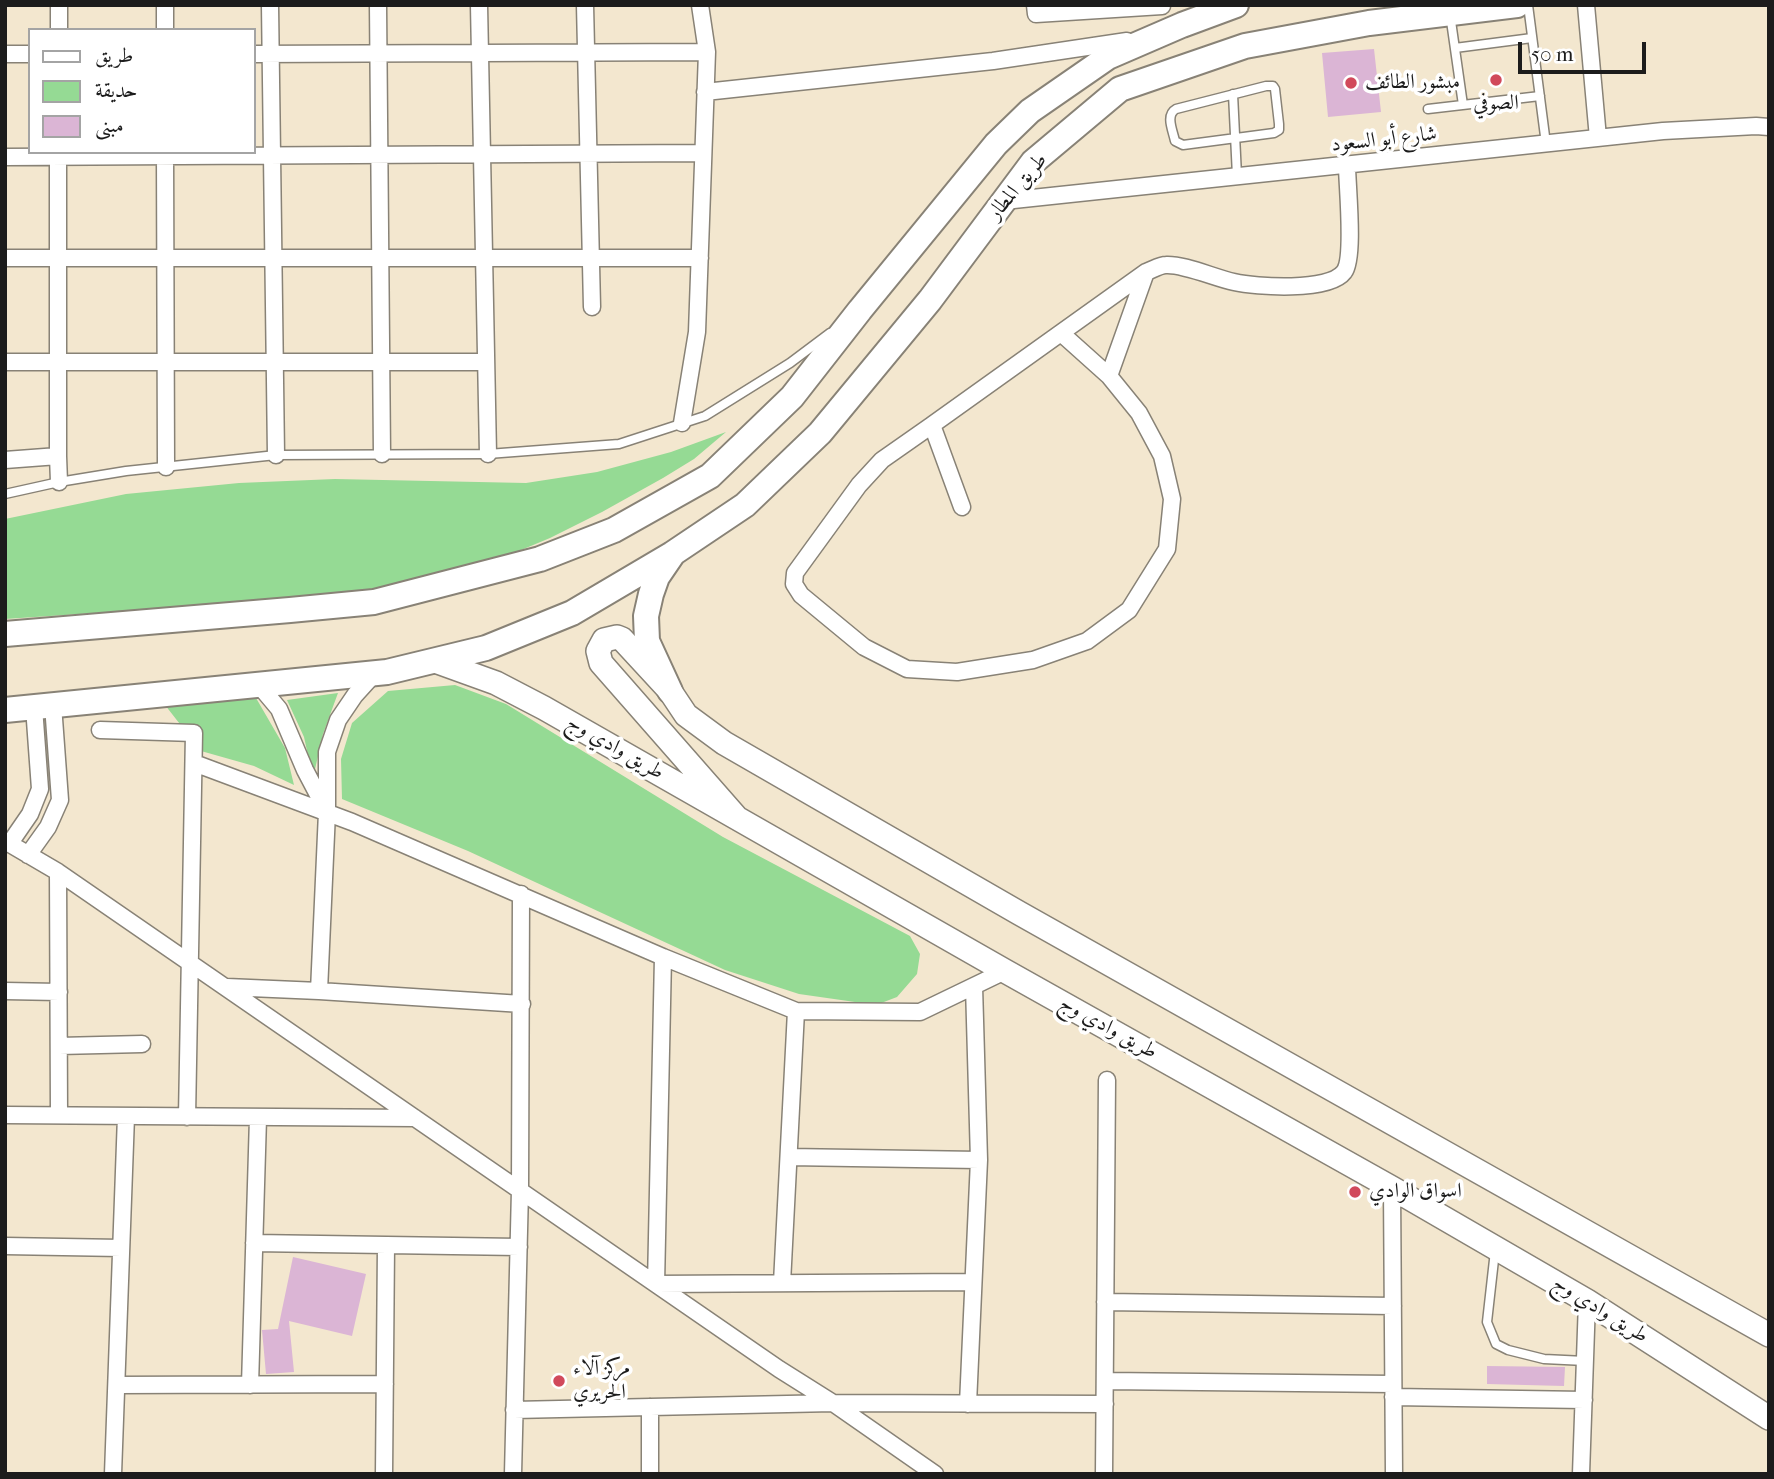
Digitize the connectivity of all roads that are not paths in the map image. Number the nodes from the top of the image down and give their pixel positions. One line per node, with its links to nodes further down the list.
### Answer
1 (59, 5): 15 (street)
2 (164, 5): 16 (street)
3 (271, 5): 27 (street)
4 (378, 5): 21 (street)
5 (479, 5): 22 (street)
6 (585, 5): 23 (street)
7 (700, 5): 20 (street)
8 (1035, 5): 9 (street)
9 (1162, 5): 17 (street)
10 (1236, 5): 17 (main road, طريق المطار)
11 (1517, 5): 14 (main road, طريق المطار)
12 (1528, 5): 18 (lane)
13 (1586, 5): 35 (street)
14 (1450, 13): 19 (lane); 47 (main road, طريق المطار)
15 (59, 28)
16 (165, 28)
17 (1157, 35): 28 (street); 58 (main road, طريق المطار)
18 (1532, 38): 19 (lane); 30 (lane)
19 (1455, 48): 31 (lane)
20 (707, 52): 23 (street); 28 (street)
21 (378, 53): 22 (street); 27 (street); 42 (street)
22 (480, 53): 23 (street); 40 (street)
23 (586, 53): 37 (street)
24 (5, 54): 25 (street)
25 (28, 54)
26 (256, 54): 27 (street)
27 (271, 54): 43 (street)
28 (705, 93): 38 (street)
29 (1233, 94): 34 (lane); 34 (lane); 34 (lane)
30 (1540, 96): 31 (lane); 36 (lane)
31 (1463, 105): 32 (lane)
32 (1428, 109)
33 (1769, 127): 35 (street, شارع أبو السعود)
34 (1235, 138): 46 (lane)
35 (1598, 138): 36 (street, شارع أبو السعود)
36 (1546, 144): 45 (street, شارع أبو السعود)
37 (589, 153): 38 (street); 40 (street); 54 (street)
38 (703, 153): 55 (street)
39 (165, 154): 41 (street); 43 (street); 50 (street)
40 (482, 154): 42 (street); 53 (street)
41 (58, 155): 44 (street); 49 (street)
42 (379, 155): 43 (street); 52 (street)
43 (272, 156): 51 (street)
44 (5, 158)
45 (1347, 165): 46 (street, شارع أبو السعود); 56 (street)
46 (1237, 176): 47 (street, شارع أبو السعود)
47 (1004, 201): 78 (main road, طريق المطار)
48 (5, 257): 49 (street)
49 (57, 258): 50 (street); 61 (street)
50 (165, 258): 51 (street); 62 (street)
51 (274, 258): 52 (street); 63 (street)
52 (380, 258): 53 (street); 64 (street)
53 (484, 258): 54 (street); 65 (street)
54 (591, 258): 55 (street); 57 (street)
55 (700, 258): 67 (street)
56 (1146, 272): 59 (street); 66 (street)
57 (592, 307)
58 (860, 310): 67 (lane); 79 (main road, طريق المطار)
59 (1061, 333): 66 (street); 68 (street)
60 (5, 362): 61 (street)
61 (57, 362): 62 (street); 72 (street)
62 (165, 362): 63 (street); 74 (street)
63 (275, 362): 64 (street); 71 (street)
64 (381, 362): 65 (street); 69 (street)
65 (486, 362): 70 (street)
66 (1109, 376): 68 (street)
67 (682, 423): 70 (lane)
68 (932, 425): 77 (street)
69 (382, 454): 70 (lane); 71 (lane)
70 (488, 454)
71 (276, 455): 74 (lane)
72 (58, 456): 73 (street); 75 (street)
73 (5, 460)
74 (166, 467): 75 (lane)
75 (60, 482): 76 (lane)
76 (5, 494)
77 (962, 507)
78 (673, 554): 80 (main road); 83 (main road)
79 (5, 634)
80 (435, 660): 81 (main road); 89 (street, طريق وادي وج)
81 (375, 673): 82 (main road); 88 (street)
82 (258, 684): 84 (main road); 88 (street)
83 (670, 691): 89 (street); 129 (street)
84 (43, 706): 85 (main road); 90 (street); 91 (street)
85 (5, 710)
86 (100, 730): 87 (street)
87 (194, 763): 88 (street); 95 (street)
88 (327, 812): 93 (street); 100 (street)
89 (737, 818): 96 (street, طريق وادي وج)
90 (7, 842): 91 (street)
91 (28, 855): 92 (street)
92 (58, 872): 95 (street); 101 (street)
93 (521, 894): 94 (street); 102 (street)
94 (663, 957): 103 (street); 125 (street)
95 (189, 962): 98 (street); 110 (street)
96 (1005, 971): 97 (street); 115 (street, طريق وادي وج)
97 (974, 986): 103 (street); 114 (street)
98 (226, 987): 100 (street); 112 (street)
99 (5, 991): 101 (street)
100 (319, 991): 102 (street)
101 (59, 992): 105 (street)
102 (522, 1004): 116 (street)
103 (796, 1011): 113 (street)
104 (142, 1044): 105 (street)
105 (59, 1045): 108 (street)
106 (1107, 1080): 127 (street)
107 (5, 1115): 108 (street)
108 (60, 1115): 109 (street)
109 (126, 1116): 110 (street); 121 (street)
110 (187, 1117): 111 (street)
111 (258, 1118): 112 (street); 117 (street)
112 (415, 1118): 116 (street)
113 (789, 1157): 114 (street); 124 (street)
114 (979, 1160): 123 (street)
115 (1392, 1188): 122 (street, طريق وادي وج); 128 (street)
116 (520, 1190): 120 (street); 125 (street)
117 (254, 1242): 118 (street); 134 (street)
118 (386, 1245): 120 (street); 132 (street)
119 (5, 1246): 121 (street)
120 (519, 1247): 141 (street)
121 (121, 1248): 133 (street)
122 (1496, 1248): 126 (street, طريق وادي وج); 130 (lane)
123 (974, 1282): 124 (street); 138 (street)
124 (782, 1283): 125 (street)
125 (656, 1284): 137 (street)
126 (1587, 1301): 130 (street); 142 (street, طريق وادي وج)
127 (1105, 1302): 128 (street); 131 (street)
128 (1393, 1306): 135 (street)
129 (1769, 1335)
130 (1585, 1361): 136 (street)
131 (1105, 1381): 135 (street); 139 (street)
132 (385, 1384): 134 (street); 144 (street)
133 (117, 1385): 134 (street); 143 (street)
134 (250, 1385)
135 (1393, 1390): 136 (street); 149 (street)
136 (1584, 1400): 150 (street)
137 (833, 1403): 138 (street); 140 (street); 147 (street)
138 (968, 1404): 139 (street)
139 (1105, 1404): 148 (street)
140 (650, 1407): 141 (street); 146 (street)
141 (514, 1410): 145 (street)
142 (1769, 1418)
143 (113, 1474)
144 (384, 1474)
145 (513, 1474)
146 (650, 1474)
147 (935, 1474)
148 (1104, 1474)
149 (1394, 1474)
150 (1581, 1474)

